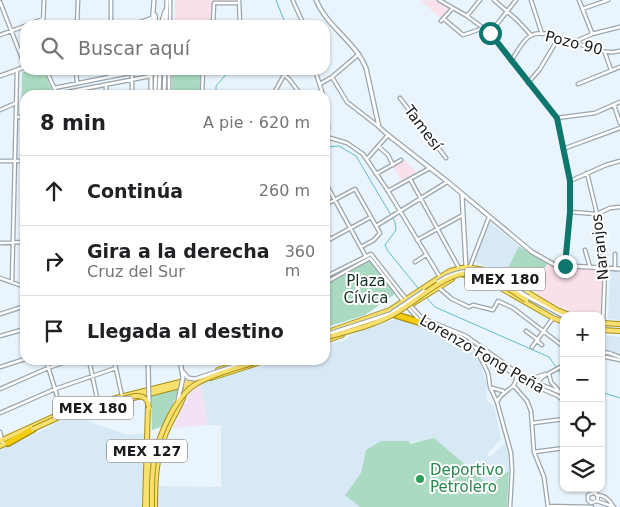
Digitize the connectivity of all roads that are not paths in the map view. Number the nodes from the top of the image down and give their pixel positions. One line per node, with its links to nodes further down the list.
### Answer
1 (44, 0): 23 (street)
2 (78, 0): 26 (street)
3 (111, 0): 27 (street)
4 (154, 0): 22 (street)
5 (169, 0): 17 (street); 33 (street)
6 (316, 0): 37 (street)
7 (441, 0): 18 (street)
8 (480, 0): 21 (street)
9 (494, 0): 20 (street)
10 (516, 0): 20 (street)
11 (531, 0): 45 (street)
12 (579, 0): 19 (street)
13 (608, 0): 19 (street)
14 (239, 1): 34 (street); 35 (street)
15 (293, 1): 36 (street)
16 (0, 2): 43 (street)
17 (167, 5): 31 (street); 32 (street)
18 (453, 8): 21 (street); 24 (street)
19 (582, 9): 46 (street)
20 (508, 10): 44 (street); 48 (street)
21 (466, 16): 42 (street)
22 (154, 17): 28 (street); 29 (street); 30 (street)
23 (43, 19): 25 (street)
24 (444, 19): 38 (street); 42 (street)
25 (40, 20)
26 (77, 20)
27 (111, 20)
28 (146, 20)
29 (153, 20)
30 (155, 20)
31 (162, 20)
32 (166, 20)
33 (170, 20)
34 (213, 20)
35 (240, 20)
36 (302, 20)
37 (328, 20)
38 (441, 21)
39 (330, 23): 54 (street)
40 (20, 27): 43 (street)
41 (620, 27): 46 (street)
42 (484, 28): 44 (street)
43 (11, 31): 47 (street); 53 (street)
44 (490, 33): 55 (street)
45 (542, 34): 48 (street, Pozo 90); 49 (street, Pozo 90)
46 (592, 34): 50 (street)
47 (0, 35)
48 (531, 35): 55 (street, Pozo 90)
49 (559, 37): 50 (street, Pozo 90); 79 (street)
50 (574, 42): 52 (street, Pozo 90)
51 (620, 51): 52 (street, Pozo 90)
52 (605, 53): 59 (street)
53 (20, 54)
54 (358, 54): 75 (street); 107 (street)
55 (511, 61): 79 (street)
56 (620, 67): 59 (street)
57 (20, 68): 58 (street)
58 (17, 70): 72 (street); 100 (street)
59 (611, 70): 81 (street)
60 (48, 75): 84 (street)
61 (76, 75): 78 (street)
62 (119, 75): 74 (street)
63 (132, 75): 77 (street)
64 (157, 75): 90 (street)
65 (158, 75): 91 (street)
66 (165, 75): 92 (street)
67 (170, 75): 93 (street)
68 (203, 75): 94 (street)
69 (284, 75): 96 (street)
70 (284, 75): 95 (street)
71 (317, 75): 80 (street)
72 (0, 76)
73 (151, 76): 77 (street); 89 (street)
74 (110, 77): 76 (street)
75 (332, 77): 80 (street); 107 (street)
76 (98, 79): 78 (street); 83 (street)
77 (132, 80): 82 (street); 88 (street)
78 (77, 83): 84 (street)
79 (528, 83): 105 (street)
80 (320, 84): 97 (street)
81 (578, 84)
82 (106, 85): 83 (street); 87 (street)
83 (98, 86): 85 (street)
84 (54, 88)
85 (82, 89): 86 (street)
86 (77, 90)
87 (106, 90)
88 (132, 90)
89 (151, 90)
90 (156, 90)
91 (159, 90)
92 (164, 90)
93 (169, 90)
94 (202, 90)
95 (276, 90)
96 (297, 90)
97 (322, 90)
98 (400, 98): 113 (street, Tamesí)
99 (620, 101): 101 (street)
100 (16, 103): 102 (street); 103 (street)
101 (613, 105): 105 (street); 106 (street)
102 (0, 110)
103 (16, 117): 104 (street); 117 (street)
104 (20, 117)
105 (557, 118): 112 (street)
106 (620, 123)
107 (379, 127): 109 (street)
108 (620, 128): 112 (street)
109 (388, 135): 111 (street); 121 (street)
110 (330, 139): 114 (street)
111 (378, 146): 114 (street); 120 (street)
112 (562, 149): 125 (street)
113 (446, 158)
114 (367, 159): 123 (street)
115 (401, 160): 120 (street)
116 (0, 161): 117 (street)
117 (15, 161): 118 (street); 145 (street)
118 (20, 161)
119 (620, 161): 122 (street)
120 (393, 165): 123 (street)
121 (430, 168): 124 (street); 126 (street)
122 (588, 173): 125 (street); 136 (street, Naranjos)
123 (376, 174): 128 (street)
124 (410, 179): 128 (street); 130 (street)
125 (570, 181): 135 (street)
126 (448, 182): 129 (street); 130 (street)
127 (330, 191): 131 (street)
128 (388, 191): 134 (street)
129 (462, 194): 137 (street); 139 (street)
130 (420, 198): 134 (street); 142 (street)
131 (335, 200): 132 (street); 138 (street); 141 (street)
132 (330, 202)
133 (620, 207): 136 (street)
134 (400, 210): 140 (street); 144 (street)
135 (570, 212): 136 (street); 154 (street)
136 (597, 214): 158 (street, Naranjos)
137 (462, 215): 142 (street); 155 (street)
138 (371, 217): 140 (street); 141 (street)
139 (489, 218): 154 (street); 155 (street)
140 (376, 226): 148 (street)
141 (350, 228): 143 (street); 148 (street)
142 (438, 229): 144 (street); 157 (street)
143 (330, 239)
144 (417, 240): 151 (street)
145 (14, 242): 146 (street); 147 (street); 167 (street)
146 (20, 242)
147 (0, 243)
148 (361, 248): 152 (street)
149 (585, 250): 156 (street)
150 (615, 254): 159 (street)
151 (426, 255): 153 (street); 164 (street)
152 (368, 257): 161 (street); 161 (street); 162 (street); 166 (street)
153 (415, 262)
154 (565, 266): 156 (street)
155 (468, 267): 157 (main road, MEX 180); 163 (street); 174 (main road, MEX 180)
156 (590, 267): 158 (street)
157 (459, 268): 164 (main road, MEX 180)
158 (605, 268): 159 (street); 175 (street, Naranjos)
159 (615, 269): 160 (street)
160 (620, 269)
161 (386, 274): 171 (street, Lorenzo Fong Peña)
162 (330, 275)
163 (466, 275): 169 (main road, MEX 180); 179 (main road, MEX 180)
164 (440, 277): 171 (main road, MEX 180, bridge)
165 (0, 278): 167 (street)
166 (330, 280)
167 (12, 282): 168 (street)
168 (20, 285)
169 (438, 287): 172 (main road, MEX 180, bridge); 188 (street)
170 (527, 299): 177 (street); 181 (main road); 191 (main road, bridge)
171 (405, 301): 172 (street, Lorenzo Fong Peña); 190 (main road, MEX 180)
172 (409, 306): 178 (main road, MEX 180); 182 (street, Lorenzo Fong Peña); 194 (street, Lorenzo Fong Peña)
173 (20, 308): 176 (street)
174 (562, 312)
175 (603, 312)
176 (0, 314)
177 (560, 314)
178 (396, 315): 182 (highway); 192 (main road, MEX 180)
179 (553, 318): 180 (main road, MEX 180); 188 (street)
180 (560, 321)
181 (560, 321)
182 (422, 323): 195 (street, Lorenzo Fong Peña)
183 (605, 323): 184 (main road)
184 (620, 324)
185 (20, 330): 193 (street)
186 (605, 330): 189 (main road)
187 (526, 331): 196 (street)
188 (544, 331): 196 (street); 197 (street)
189 (620, 331)
190 (330, 334)
191 (330, 335)
192 (330, 335)
193 (0, 336)
194 (466, 336): 195 (street); 201 (street, Lorenzo Fong Peña)
195 (464, 340): 200 (street, Lorenzo Fong Peña)
196 (537, 340): 198 (street); 199 (street)
197 (560, 344)
198 (542, 345)
199 (532, 347)
200 (476, 348): 201 (street, Lorenzo Fong Peña); 204 (street)
201 (488, 354): 204 (street); 222 (street, Lorenzo Fong Peña); 226 (street, Lorenzo Fong Peña)
202 (605, 355): 203 (street)
203 (620, 359)
204 (482, 360): 231 (street)
205 (20, 361): 218 (street)
206 (47, 365): 220 (street)
207 (57, 365): 220 (street)
208 (90, 365): 225 (street)
209 (115, 365): 221 (street)
210 (147, 365): 236 (street)
211 (147, 365): 245 (street, bridge)
212 (181, 365): 223 (street, bridge)
213 (182, 365): 228 (street)
214 (235, 365): 228 (main road, MEX 180)
215 (238, 365): 223 (street, bridge)
216 (250, 365): 228 (main road, MEX 180)
217 (251, 365): 244 (main road, bridge)
218 (0, 367)
219 (560, 367): 224 (street)
220 (48, 368): 232 (street); 233 (street)
221 (116, 368): 225 (street); 239 (street)
222 (515, 371): 226 (street); 227 (street, Lorenzo Fong Peña)
223 (183, 372): 244 (street, bridge)
224 (550, 373): 227 (street); 229 (street); 235 (street)
225 (93, 376): 233 (street); 241 (street)
226 (516, 376): 229 (street, Lorenzo Fong Peña); 230 (street)
227 (528, 380): 229 (street, Lorenzo Fong Peña)
228 (190, 383): 236 (main road, MEX 180); 237 (highway); 237 (main road, MEX 127)
229 (535, 385): 238 (street, Lorenzo Fong Peña); 240 (street, Lorenzo Fong Peña)
230 (514, 386): 234 (street); 249 (street)
231 (490, 387): 234 (street); 242 (street)
232 (0, 389)
233 (55, 389): 246 (street); 247 (street)
234 (504, 391): 242 (street)
235 (560, 391)
236 (147, 392): 239 (main road, MEX 180); 243 (main road, MEX 180); 260 (main road, MEX 127)
237 (184, 392): 260 (main road, MEX 127)
238 (560, 392)
239 (122, 396): 241 (main road, MEX 180)
240 (560, 398)
241 (98, 402): 243 (street); 246 (main road, MEX 180)
242 (497, 402): 261 (street)
243 (99, 407): 252 (main road, MEX 180)
244 (175, 407): 260 (main road, bridge)
245 (149, 408): 250 (main road, bridge); 260 (main road, bridge)
246 (62, 412): 252 (main road, MEX 180)
247 (0, 413)
248 (560, 420): 249 (street)
249 (533, 424): 254 (street)
250 (33, 428): 252 (highway)
251 (0, 432): 252 (street)
252 (3, 443)
253 (560, 449): 254 (street)
254 (534, 452): 258 (street)
255 (590, 494): 256 (street); 259 (street)
256 (596, 494): 257 (street); 262 (street)
257 (596, 502): 259 (street); 262 (street)
258 (548, 506): 259 (street)
259 (592, 506)
260 (150, 507)
261 (510, 507)
262 (614, 507)

